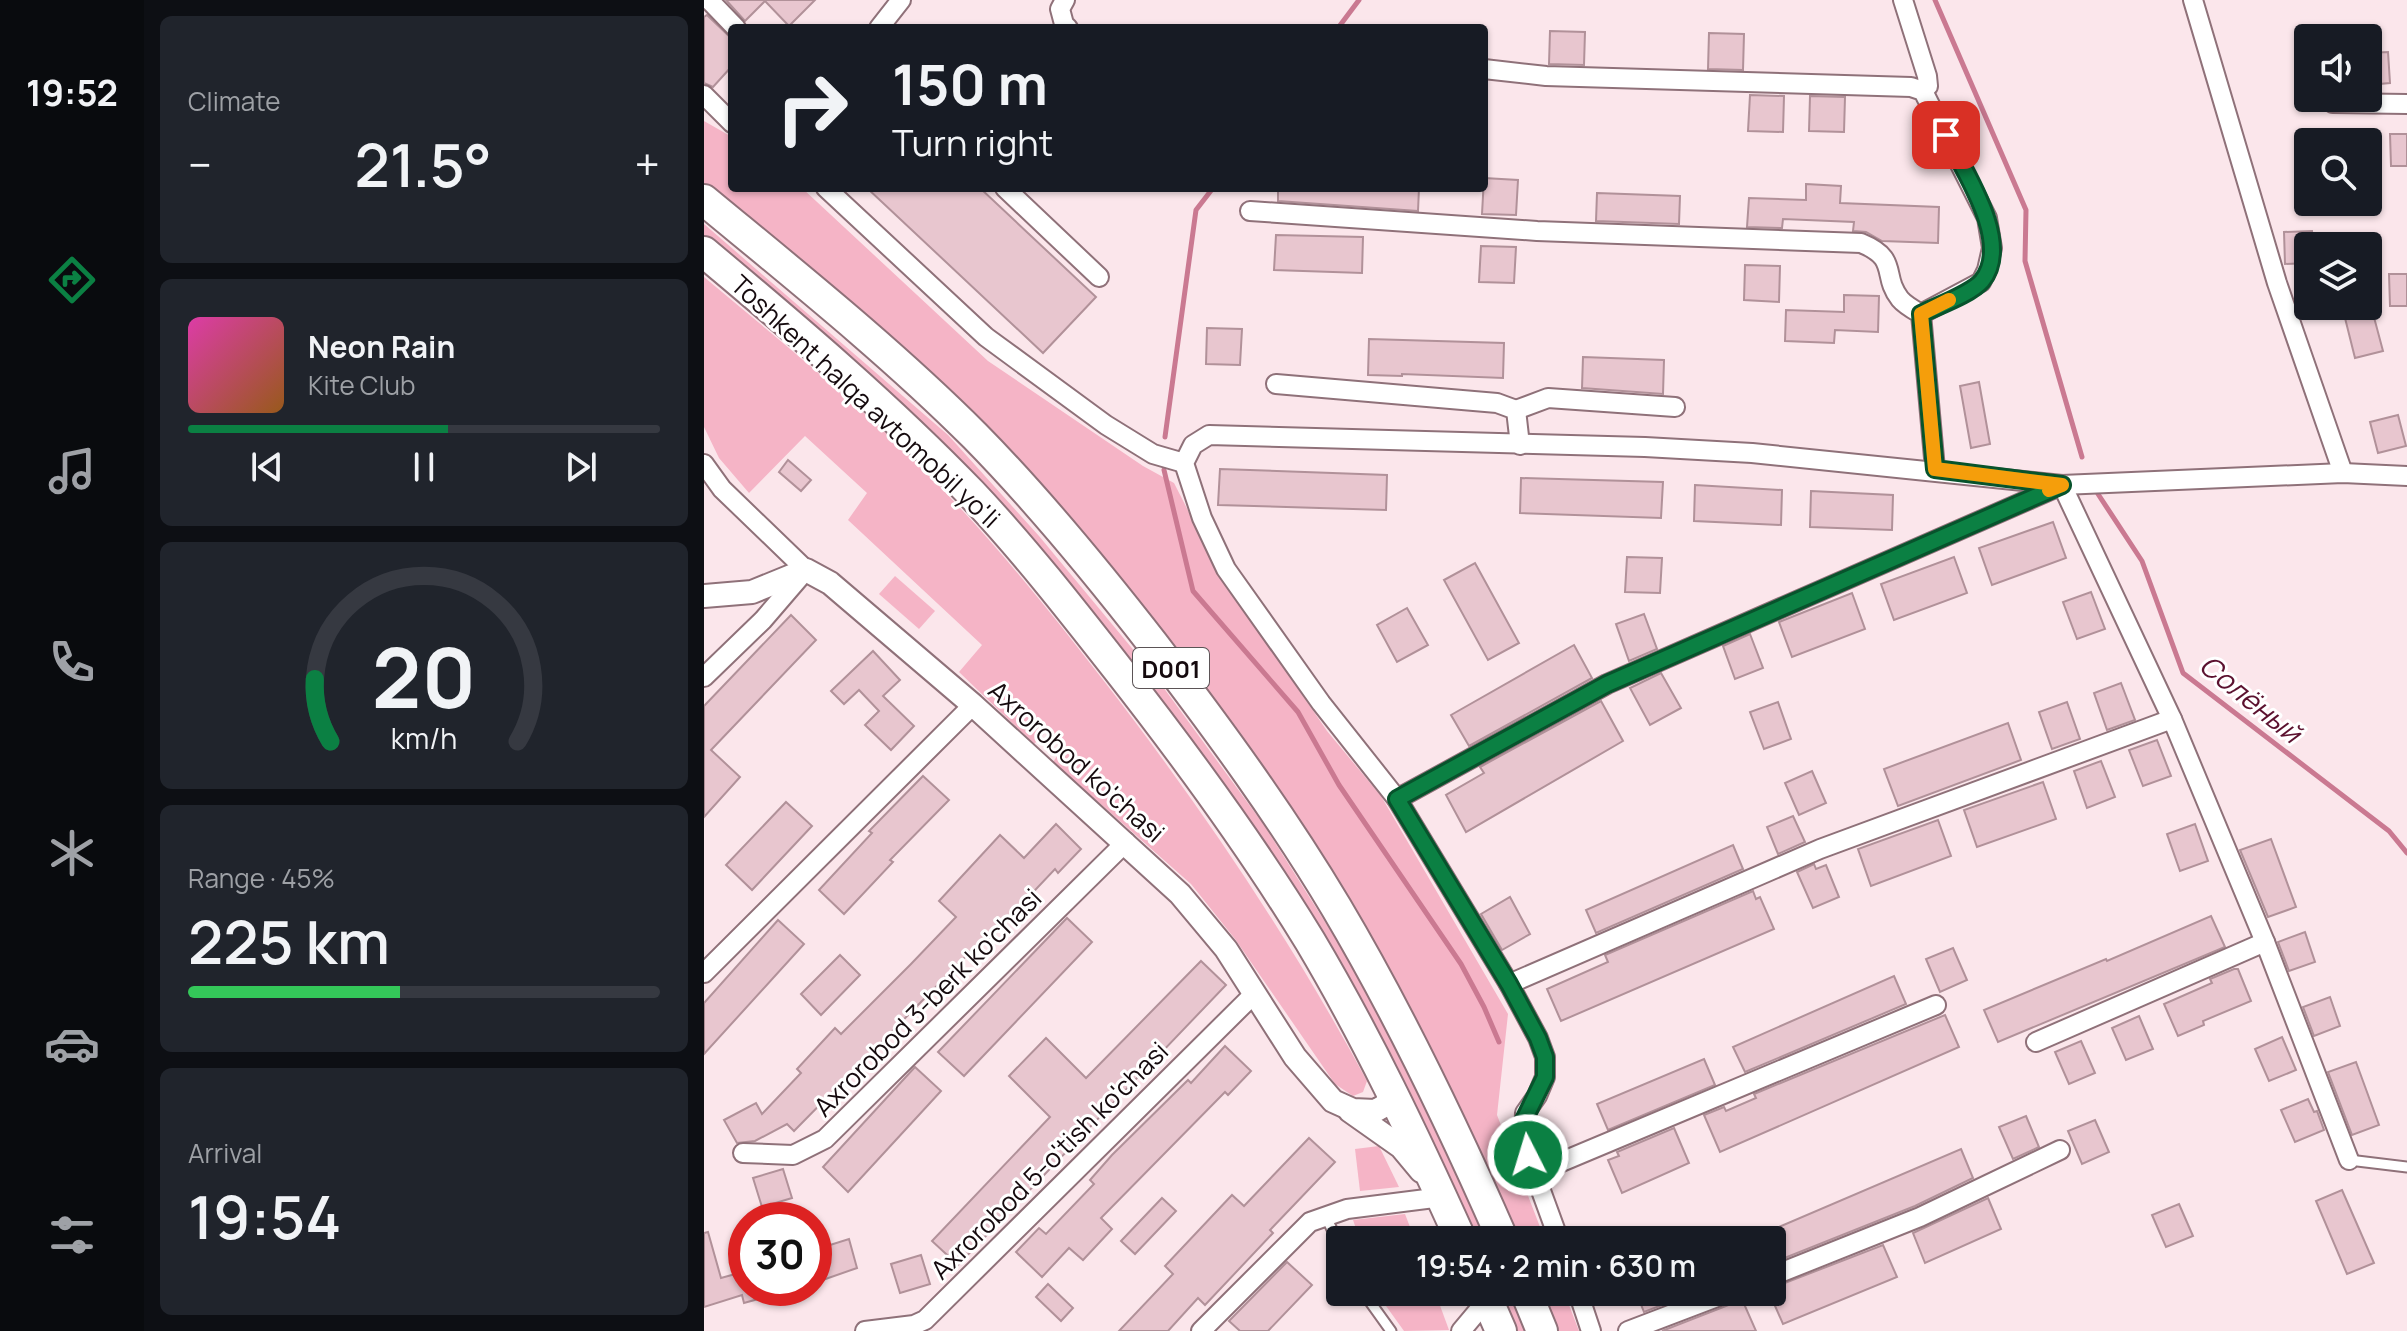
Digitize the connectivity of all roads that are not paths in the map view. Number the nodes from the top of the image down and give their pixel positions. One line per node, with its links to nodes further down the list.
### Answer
1 (709, 0): 6 (street)
2 (901, 0): 7 (street)
3 (1065, 0): 8 (street)
4 (1903, 0): 10 (street)
5 (2193, 0): 29 (street)
6 (732, 24)
7 (882, 24)
8 (1064, 24)
9 (1488, 69): 10 (street)
10 (1923, 91): 21 (street)
11 (704, 95): 14 (street)
12 (2382, 104): 13 (street)
13 (2407, 104)
14 (728, 119)
15 (830, 192): 26 (street)
16 (1009, 192): 20 (street)
17 (704, 200): 56 (highway, Toshkent halqa avtomobil yo'li / D001)
18 (1250, 211): 21 (street)
19 (704, 252): 45 (highway, Toshkent halqa avtomobil yo'li / D001)
20 (1099, 277)
21 (1921, 314): 28 (street)
22 (1276, 384): 24 (street)
23 (1675, 407): 24 (street)
24 (1516, 410): 25 (street)
25 (1520, 445): 26 (street); 28 (street)
26 (1184, 463): 37 (street)
27 (704, 464): 32 (street)
28 (1935, 469): 31 (street)
29 (2343, 473): 30 (street); 31 (street)
30 (2407, 476)
31 (2062, 485): 36 (street); 37 (street)
32 (806, 570): 33 (street); 34 (street); 35 (street, Axrorobod ko'chasi)
33 (704, 596)
34 (704, 677)
35 (973, 705): 38 (street, Axrorobod ko'chasi); 40 (street)
36 (2172, 719): 39 (street); 41 (street)
37 (1397, 799): 41 (street)
38 (1126, 842): 42 (street, Axrorobod ko'chasi); 48 (street, Axrorobod 3-berk ko'chasi)
39 (2265, 942): 44 (street); 49 (street)
40 (704, 973)
41 (1509, 984): 51 (street)
42 (1253, 995): 46 (street, Axrorobod ko'chasi); 65 (street, Axrorobod 5-o'tish ko'chasi)
43 (1936, 1005): 51 (street)
44 (2036, 1042)
45 (1393, 1095): 46 (street); 52 (highway, Toshkent halqa avtomobil yo'li / D001)
46 (1343, 1107): 52 (street, Axrorobod ko'chasi)
47 (2060, 1150): 58 (street)
48 (743, 1153)
49 (2349, 1160): 50 (lane)
50 (2407, 1167)
51 (1535, 1173): 57 (street)
52 (1442, 1197): 53 (street); 55 (highway, Toshkent halqa avtomobil yo'li / D001)
53 (1326, 1217): 54 (lane); 66 (street)
54 (1330, 1226)
55 (1455, 1226)
56 (1496, 1226)
57 (1554, 1226)
58 (1786, 1270)
59 (1373, 1306): 67 (lane)
60 (1479, 1306): 68 (street)
61 (1490, 1306): 69 (highway)
62 (1532, 1306): 70 (highway)
63 (1583, 1306): 71 (street)
64 (1693, 1306): 72 (street)
65 (865, 1331)
66 (1201, 1331)
67 (1391, 1331)
68 (1461, 1331)
69 (1501, 1331)
70 (1542, 1331)
71 (1591, 1331)
72 (1628, 1331)

